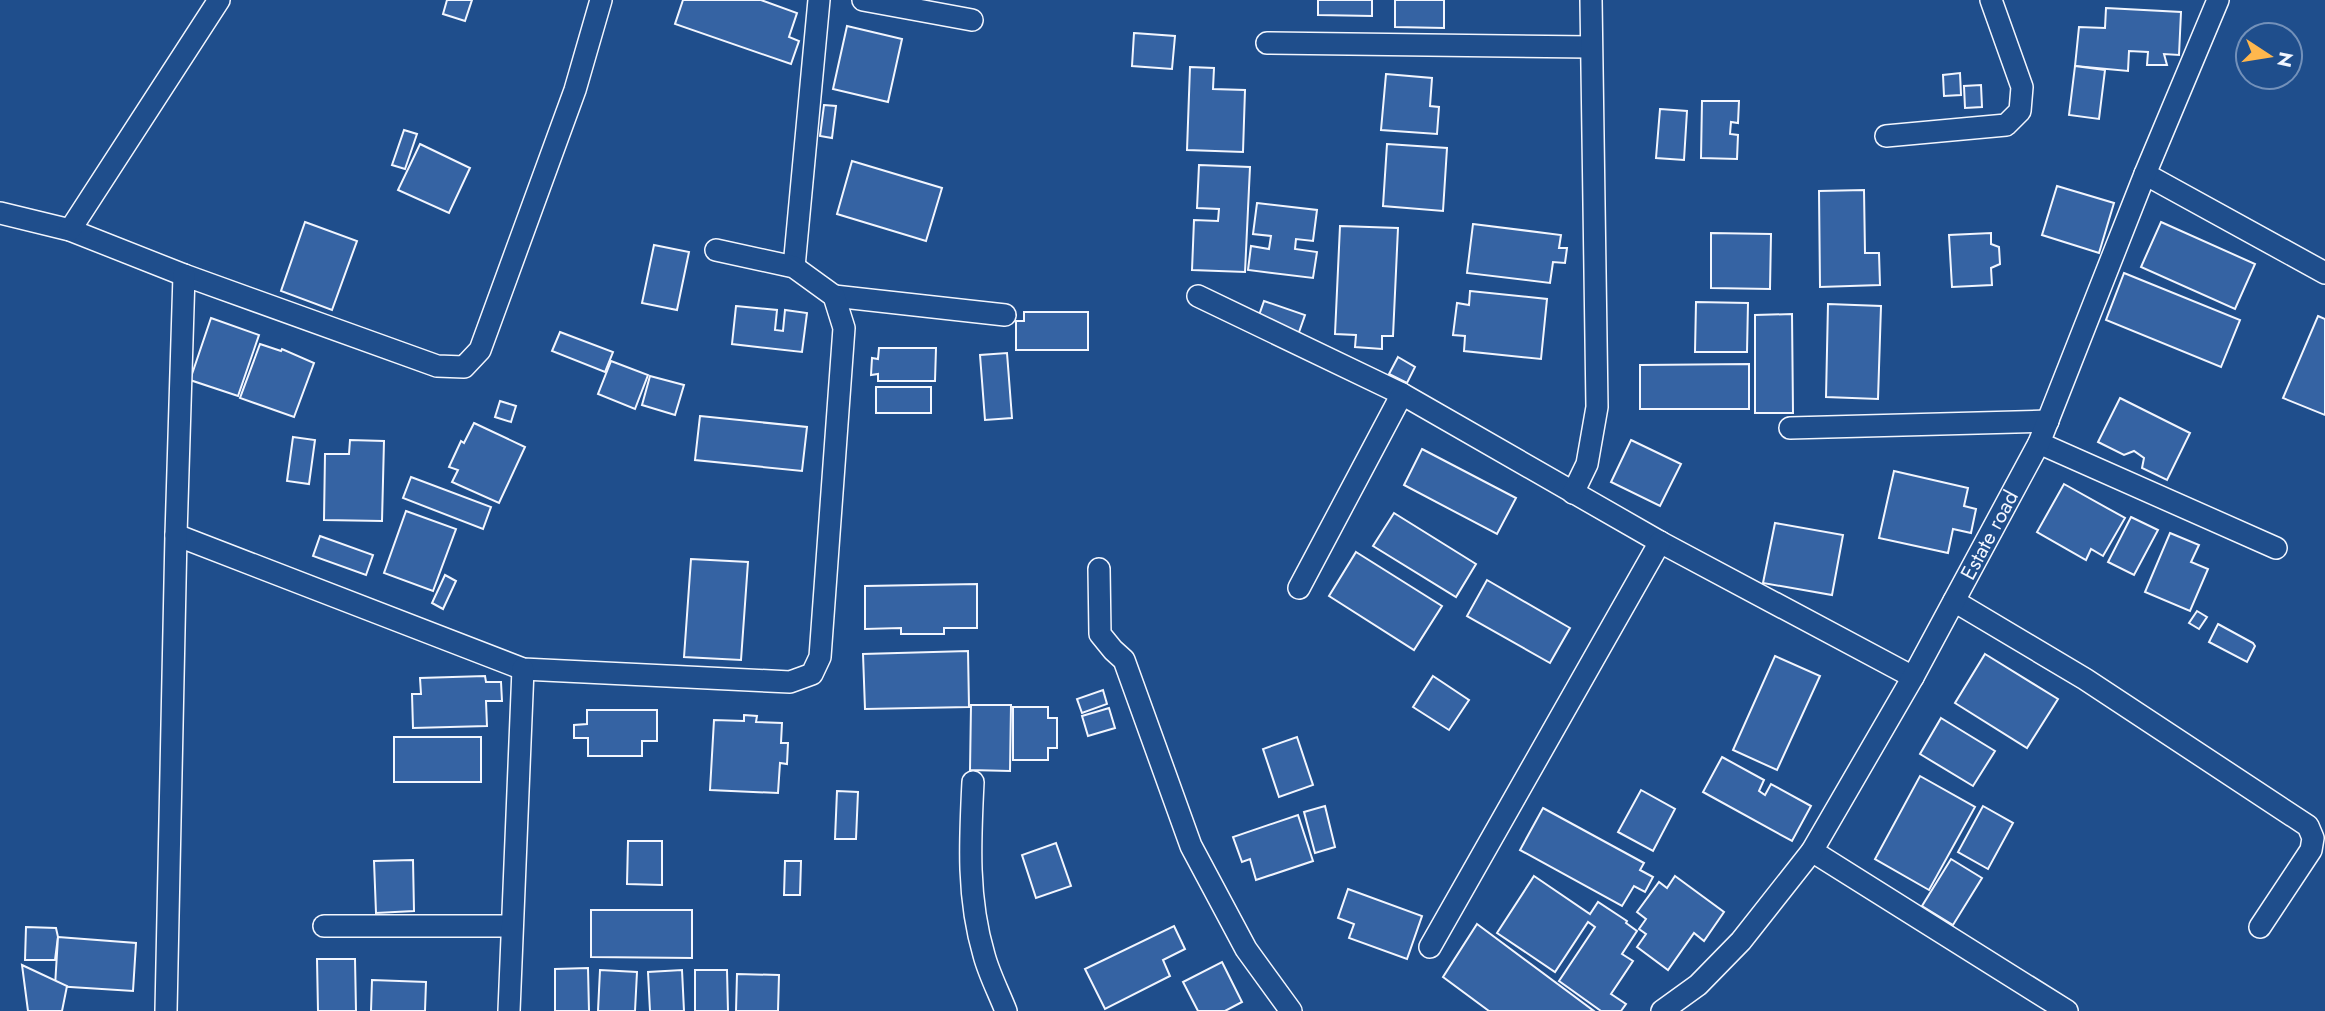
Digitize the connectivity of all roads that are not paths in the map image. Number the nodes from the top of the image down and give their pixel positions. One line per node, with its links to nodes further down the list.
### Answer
1 (219, 0): 14 (street)
2 (601, 0): 18 (street)
3 (819, 0): 16 (street)
4 (863, 0): 8 (street)
5 (1591, 0): 10 (street)
6 (1991, 0): 11 (street)
7 (2218, 0): 12 (street, Estate road)
8 (972, 20)
9 (1267, 43): 10 (street)
10 (1590, 47): 26 (street)
11 (1886, 136)
12 (2145, 174): 17 (street); 23 (street, Estate road)
13 (0, 213): 14 (street)
14 (70, 230): 18 (street)
15 (716, 250): 16 (street)
16 (794, 267): 19 (street)
17 (2325, 273)
18 (184, 275): 27 (street)
19 (834, 296): 21 (street); 33 (street)
20 (1198, 296): 22 (street)
21 (1005, 315)
22 (1402, 394): 26 (street); 31 (street)
23 (2048, 421): 24 (street); 25 (street, Estate road)
24 (1790, 428)
25 (2039, 443): 29 (street); 32 (street, Estate road)
26 (1573, 493): 28 (street)
27 (176, 535): 33 (street); 41 (street)
28 (1660, 542): 34 (street); 40 (street)
29 (2276, 548)
30 (1099, 569): 44 (street)
31 (1299, 588)
32 (1954, 601): 34 (street, Estate road); 39 (street)
33 (523, 669): 38 (street)
34 (1913, 677): 36 (street, Estate road)
35 (973, 782): 43 (street)
36 (1812, 851): 45 (street, Estate road); 46 (street)
37 (324, 926): 38 (street)
38 (513, 926): 42 (street)
39 (2260, 927)
40 (1430, 947)
41 (166, 1011)
42 (509, 1011)
43 (1006, 1011)
44 (1291, 1011)
45 (1662, 1011)
46 (2067, 1011)

